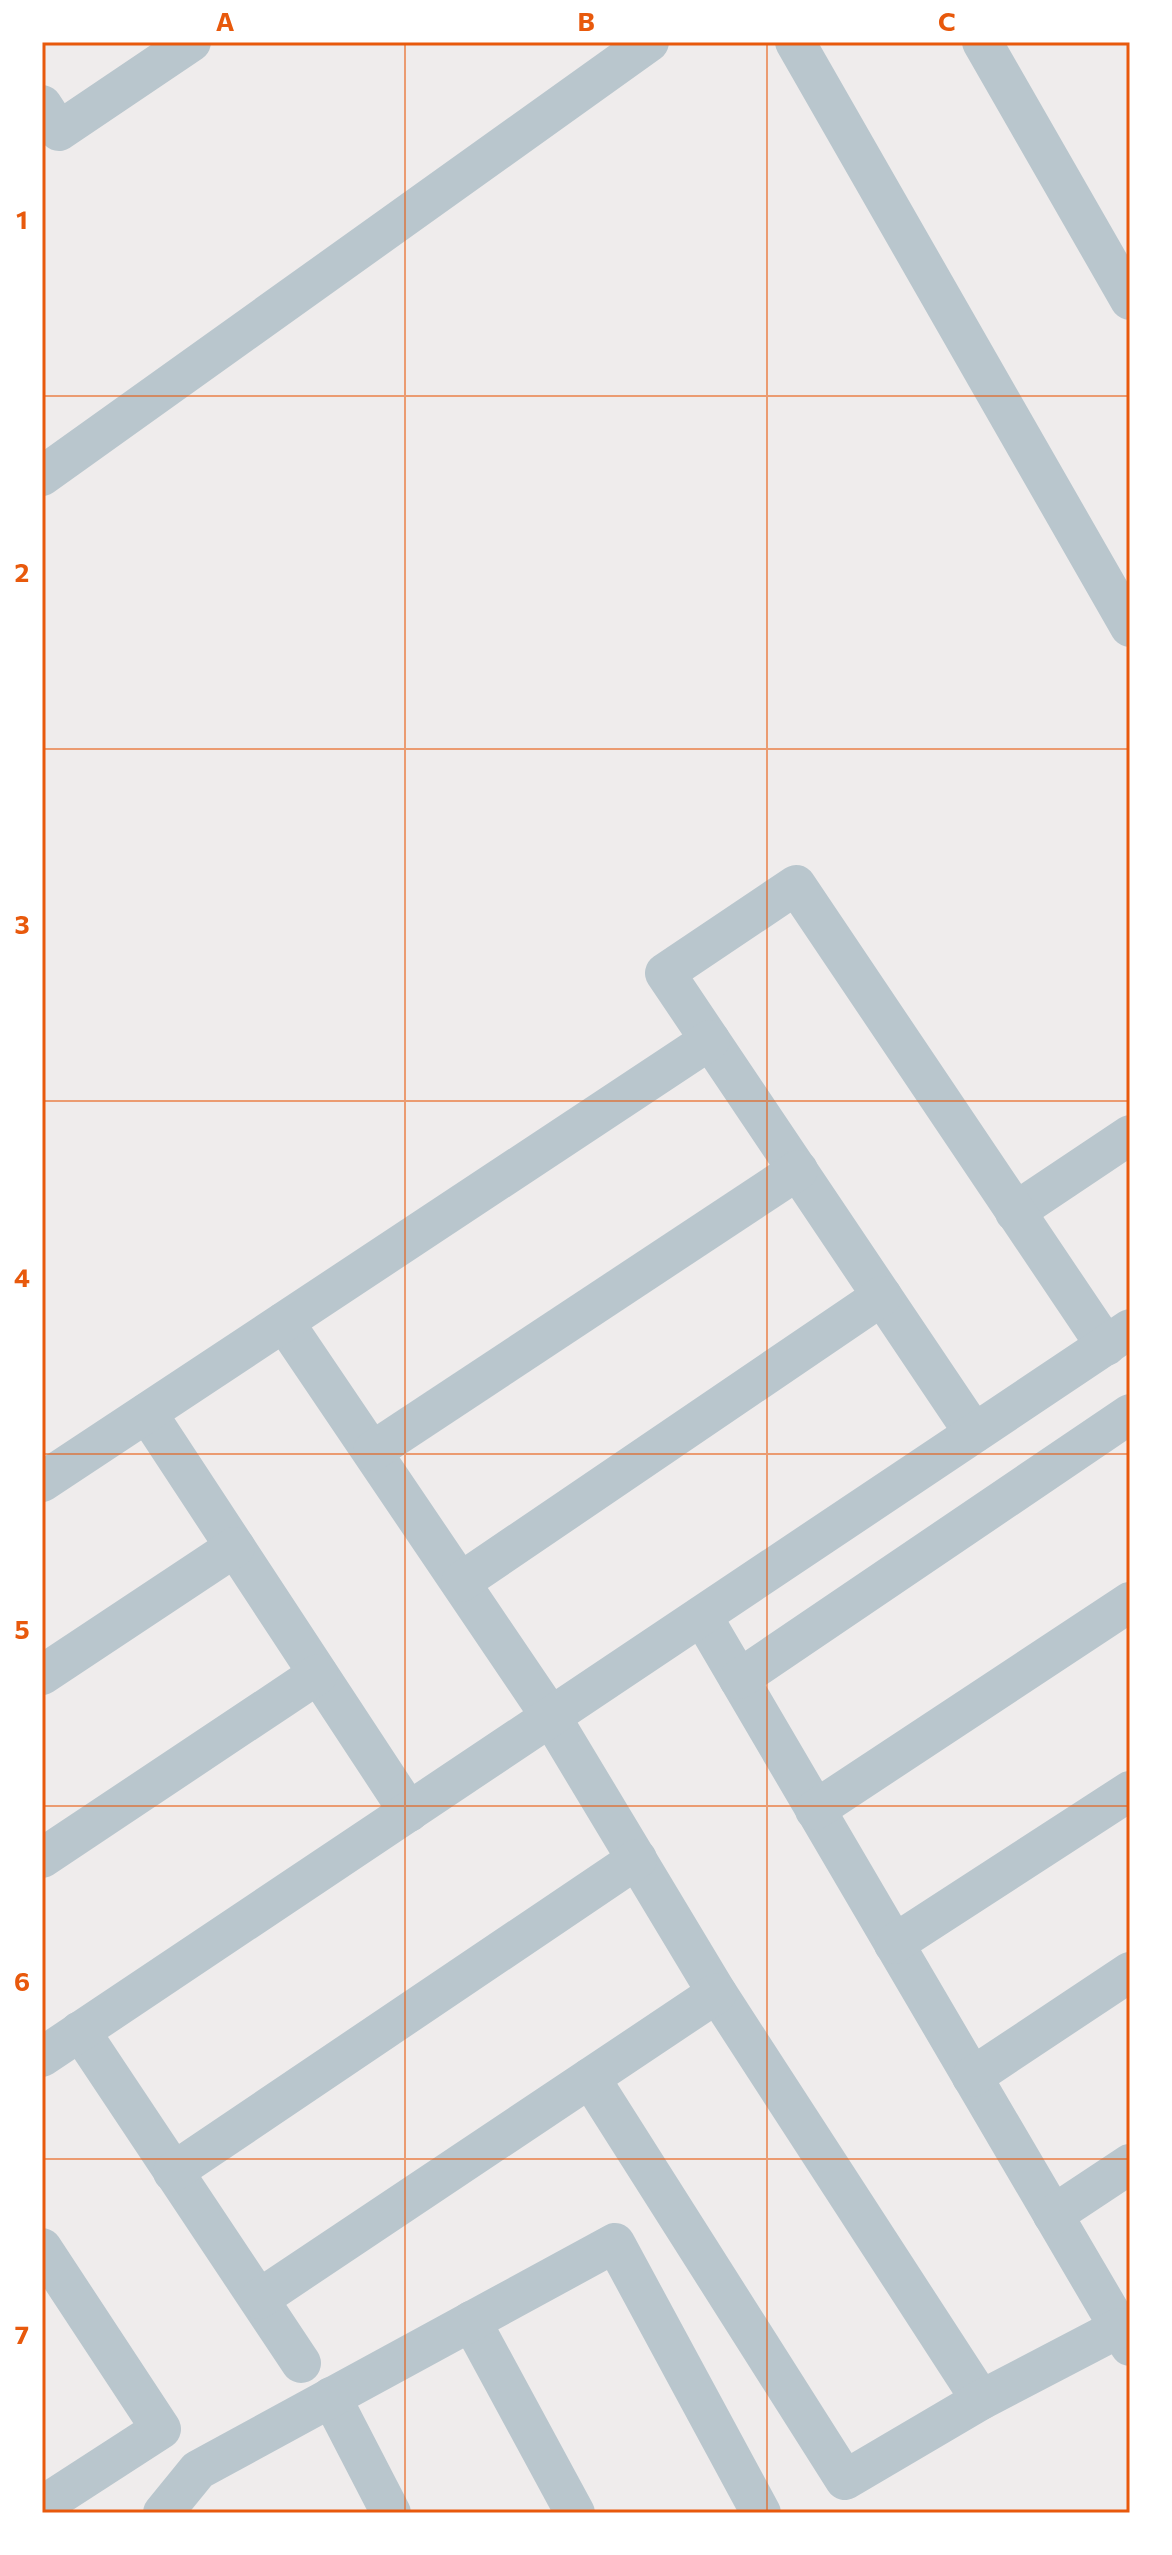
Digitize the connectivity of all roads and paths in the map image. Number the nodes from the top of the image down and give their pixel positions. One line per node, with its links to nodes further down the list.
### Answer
1 (191, 42): 5 (street)
2 (982, 42): 6 (street)
3 (643, 44): 7 (street)
4 (803, 45): 8 (street)
5 (42, 105)
6 (1130, 300)
7 (42, 476)
8 (1128, 618)
9 (710, 1040): 11 (street); 12 (street); 14 (street)
10 (1130, 1135): 12 (street)
11 (798, 1170): 13 (street); 19 (street)
12 (1015, 1212): 15 (street)
13 (882, 1296): 18 (street); 22 (street)
14 (284, 1322): 16 (street); 19 (street)
15 (1118, 1337): 18 (street)
16 (147, 1413): 20 (street); 21 (street)
17 (1130, 1414): 27 (street)
18 (974, 1433): 24 (street)
19 (373, 1451): 22 (street)
20 (42, 1482)
21 (235, 1547): 25 (street); 26 (street)
22 (461, 1582): 28 (street)
23 (1130, 1602): 30 (street)
24 (702, 1616): 27 (street); 28 (street)
25 (318, 1674): 31 (street); 32 (street)
26 (42, 1675)
27 (739, 1679): 30 (street)
28 (551, 1717): 31 (street); 33 (street)
29 (1130, 1791): 34 (street)
30 (815, 1810): 34 (street)
31 (409, 1812): 37 (street)
32 (42, 1858)
33 (637, 1859): 36 (street); 42 (street)
34 (894, 1944): 39 (street)
35 (1130, 1972): 39 (street)
36 (717, 1993): 40 (street); 50 (street)
37 (80, 2031): 38 (street); 42 (street)
38 (42, 2057)
39 (972, 2077): 43 (street)
40 (590, 2078): 45 (street); 50 (street)
41 (1130, 2164): 43 (street)
42 (173, 2172): 45 (street)
43 (1053, 2215): 47 (street)
44 (42, 2248): 52 (street)
45 (259, 2299): 48 (street)
46 (471, 2321): 49 (street); 55 (street); 56 (street)
47 (1124, 2337): 50 (street)
48 (301, 2363)
49 (331, 2397): 51 (street); 54 (street)
50 (981, 2400)
51 (197, 2498): 53 (street)
52 (42, 2506)
53 (163, 2513)
54 (391, 2513)
55 (575, 2513)
56 (761, 2513)

